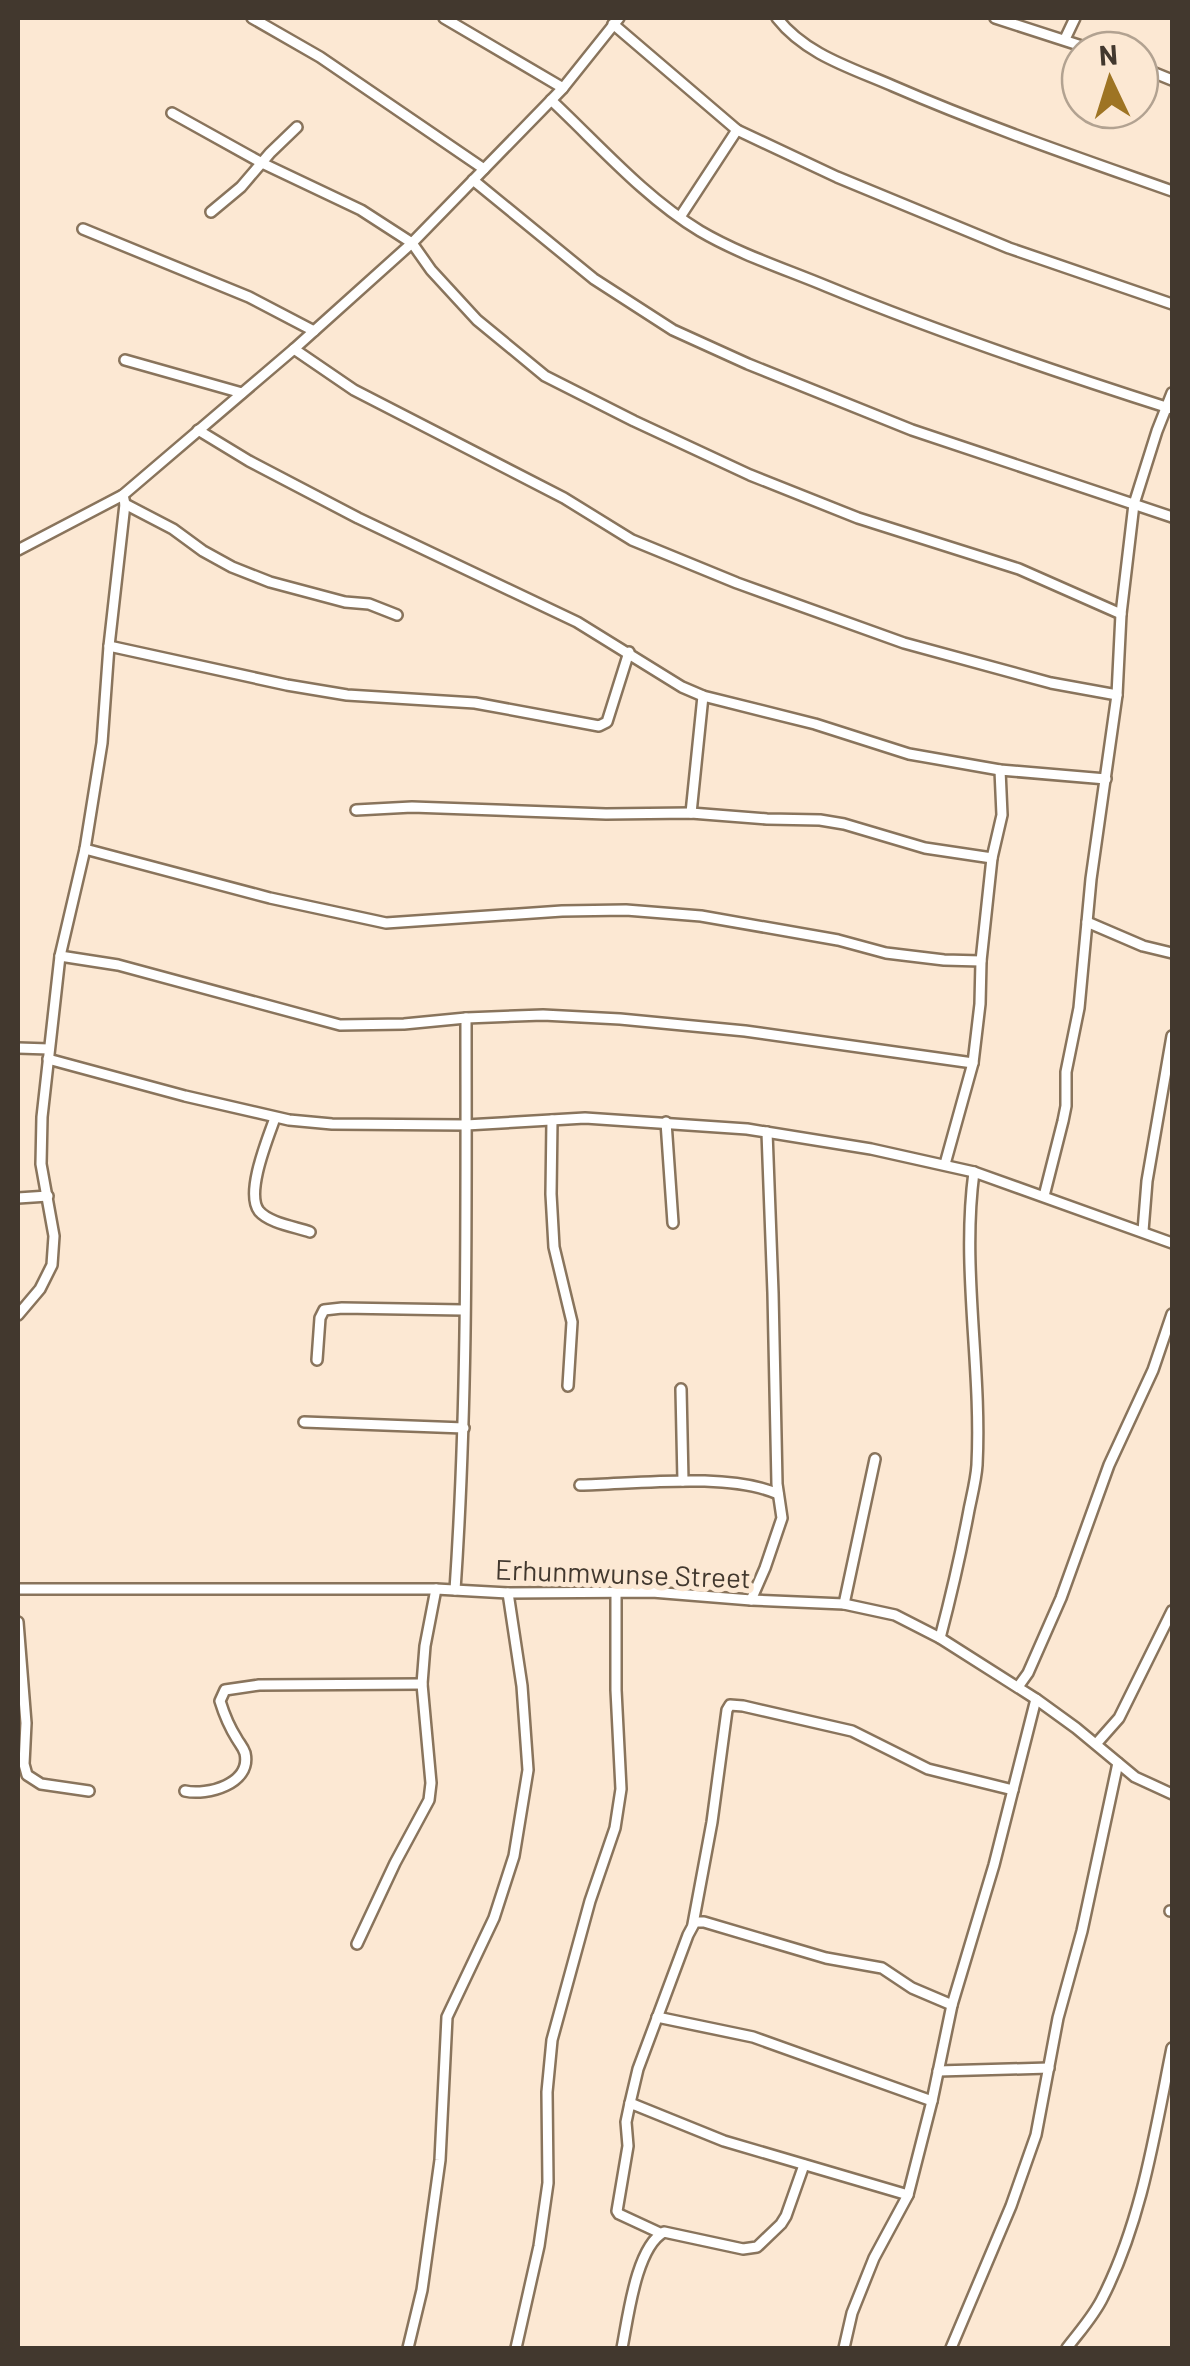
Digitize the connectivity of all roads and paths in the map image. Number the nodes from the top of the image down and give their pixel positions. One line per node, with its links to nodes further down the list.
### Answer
1 (252, 18): 13 (street)
2 (444, 18): 7 (street)
3 (777, 18): 15 (street)
4 (995, 18): 6 (street)
5 (616, 21): 7 (street); 11 (street)
6 (1060, 38)
7 (562, 88): 8 (street)
8 (551, 100): 13 (street); 17 (street)
9 (172, 113): 12 (street)
10 (297, 127): 12 (street)
11 (737, 130): 17 (street); 20 (street)
12 (262, 163): 16 (street); 19 (street)
13 (484, 169): 14 (street)
14 (473, 180): 19 (street); 29 (street)
15 (1172, 191)
16 (211, 212)
17 (680, 217): 26 (street)
18 (83, 229): 21 (street)
19 (412, 243): 21 (street); 32 (street)
20 (1172, 304)
21 (314, 331): 22 (street)
22 (294, 349): 24 (street); 36 (street)
23 (126, 360): 24 (street)
24 (242, 393): 27 (street)
25 (1172, 393): 26 (street)
26 (1169, 408): 29 (street)
27 (198, 430): 28 (street); 35 (street)
28 (124, 500): 31 (street); 33 (street); 34 (street)
29 (1134, 504): 30 (street); 32 (street)
30 (1172, 517)
31 (18, 550)
32 (1121, 614): 36 (street)
33 (397, 615)
34 (109, 646): 35 (street); 42 (street)
35 (629, 652): 37 (street)
36 (1117, 695): 39 (street)
37 (703, 696): 38 (street); 41 (street)
38 (1000, 770): 39 (street); 43 (street)
39 (1106, 780): 44 (street)
40 (356, 810): 41 (street)
41 (691, 813): 43 (street)
42 (84, 849): 46 (street); 47 (street)
43 (992, 858): 47 (street)
44 (1087, 922): 45 (street); 61 (street)
45 (1172, 953)
46 (60, 956): 48 (street); 51 (street)
47 (980, 961): 52 (street)
48 (466, 1018): 52 (street); 56 (street)
49 (1172, 1036): 64 (street)
50 (18, 1048): 51 (street)
51 (49, 1054): 53 (street); 60 (street)
52 (973, 1063): 58 (street)
53 (274, 1118): 56 (street); 65 (street)
54 (552, 1120): 55 (street); 56 (street); 72 (street)
55 (666, 1122): 57 (street); 63 (street)
56 (466, 1124): 68 (street)
57 (767, 1132): 58 (street); 79 (street)
58 (945, 1164): 59 (street)
59 (974, 1172): 61 (street); 89 (street)
60 (48, 1196): 62 (street); 67 (street)
61 (1044, 1196): 64 (street)
62 (18, 1198)
63 (674, 1223)
64 (1142, 1231): 66 (street)
65 (310, 1232)
66 (1172, 1243)
67 (23, 1302): 69 (street)
68 (464, 1310): 71 (street); 75 (street)
69 (18, 1314)
70 (1172, 1314): 91 (street)
71 (317, 1360)
72 (568, 1386)
73 (681, 1389): 77 (street)
74 (304, 1422): 75 (street)
75 (464, 1428): 82 (street)
76 (874, 1459): 86 (street)
77 (683, 1481): 78 (street); 79 (street)
78 (580, 1484)
79 (778, 1494): 85 (street)
80 (18, 1589): 81 (street, Erhunmwunse Street)
81 (436, 1589): 82 (street, Erhunmwunse Street); 90 (street)
82 (455, 1590): 84 (street, Erhunmwunse Street)
83 (616, 1592): 84 (street, Erhunmwunse Street); 85 (street, Erhunmwunse Street); 112 (street)
84 (508, 1593): 111 (street)
85 (751, 1600): 86 (street, Erhunmwunse Street)
86 (844, 1604): 89 (street, Erhunmwunse Street)
87 (1172, 1611): 93 (street)
88 (18, 1622): 96 (street)
89 (940, 1638): 91 (street, Erhunmwunse Street)
90 (422, 1684): 97 (street); 100 (street)
91 (1018, 1687): 92 (street, Erhunmwunse Street)
92 (1036, 1699): 93 (street, Erhunmwunse Street); 95 (street)
93 (1096, 1744): 94 (street, Erhunmwunse Street)
94 (1118, 1764): 98 (street, Erhunmwunse Street); 104 (street)
95 (1013, 1790): 99 (street); 101 (street)
96 (88, 1791)
97 (185, 1791)
98 (1172, 1794)
99 (693, 1924): 101 (street); 102 (street)
100 (357, 1944)
101 (952, 2004): 105 (street)
102 (657, 2018): 106 (street); 107 (street)
103 (1172, 2048): 116 (street)
104 (1049, 2068): 105 (street); 115 (street)
105 (938, 2071): 106 (street)
106 (932, 2101): 109 (street)
107 (630, 2103): 108 (street); 110 (street)
108 (804, 2165): 109 (street); 110 (street)
109 (908, 2196): 114 (street)
110 (660, 2234): 113 (street)
111 (408, 2348)
112 (516, 2348)
113 (622, 2348)
114 (844, 2348)
115 (951, 2348)
116 (1067, 2348)

